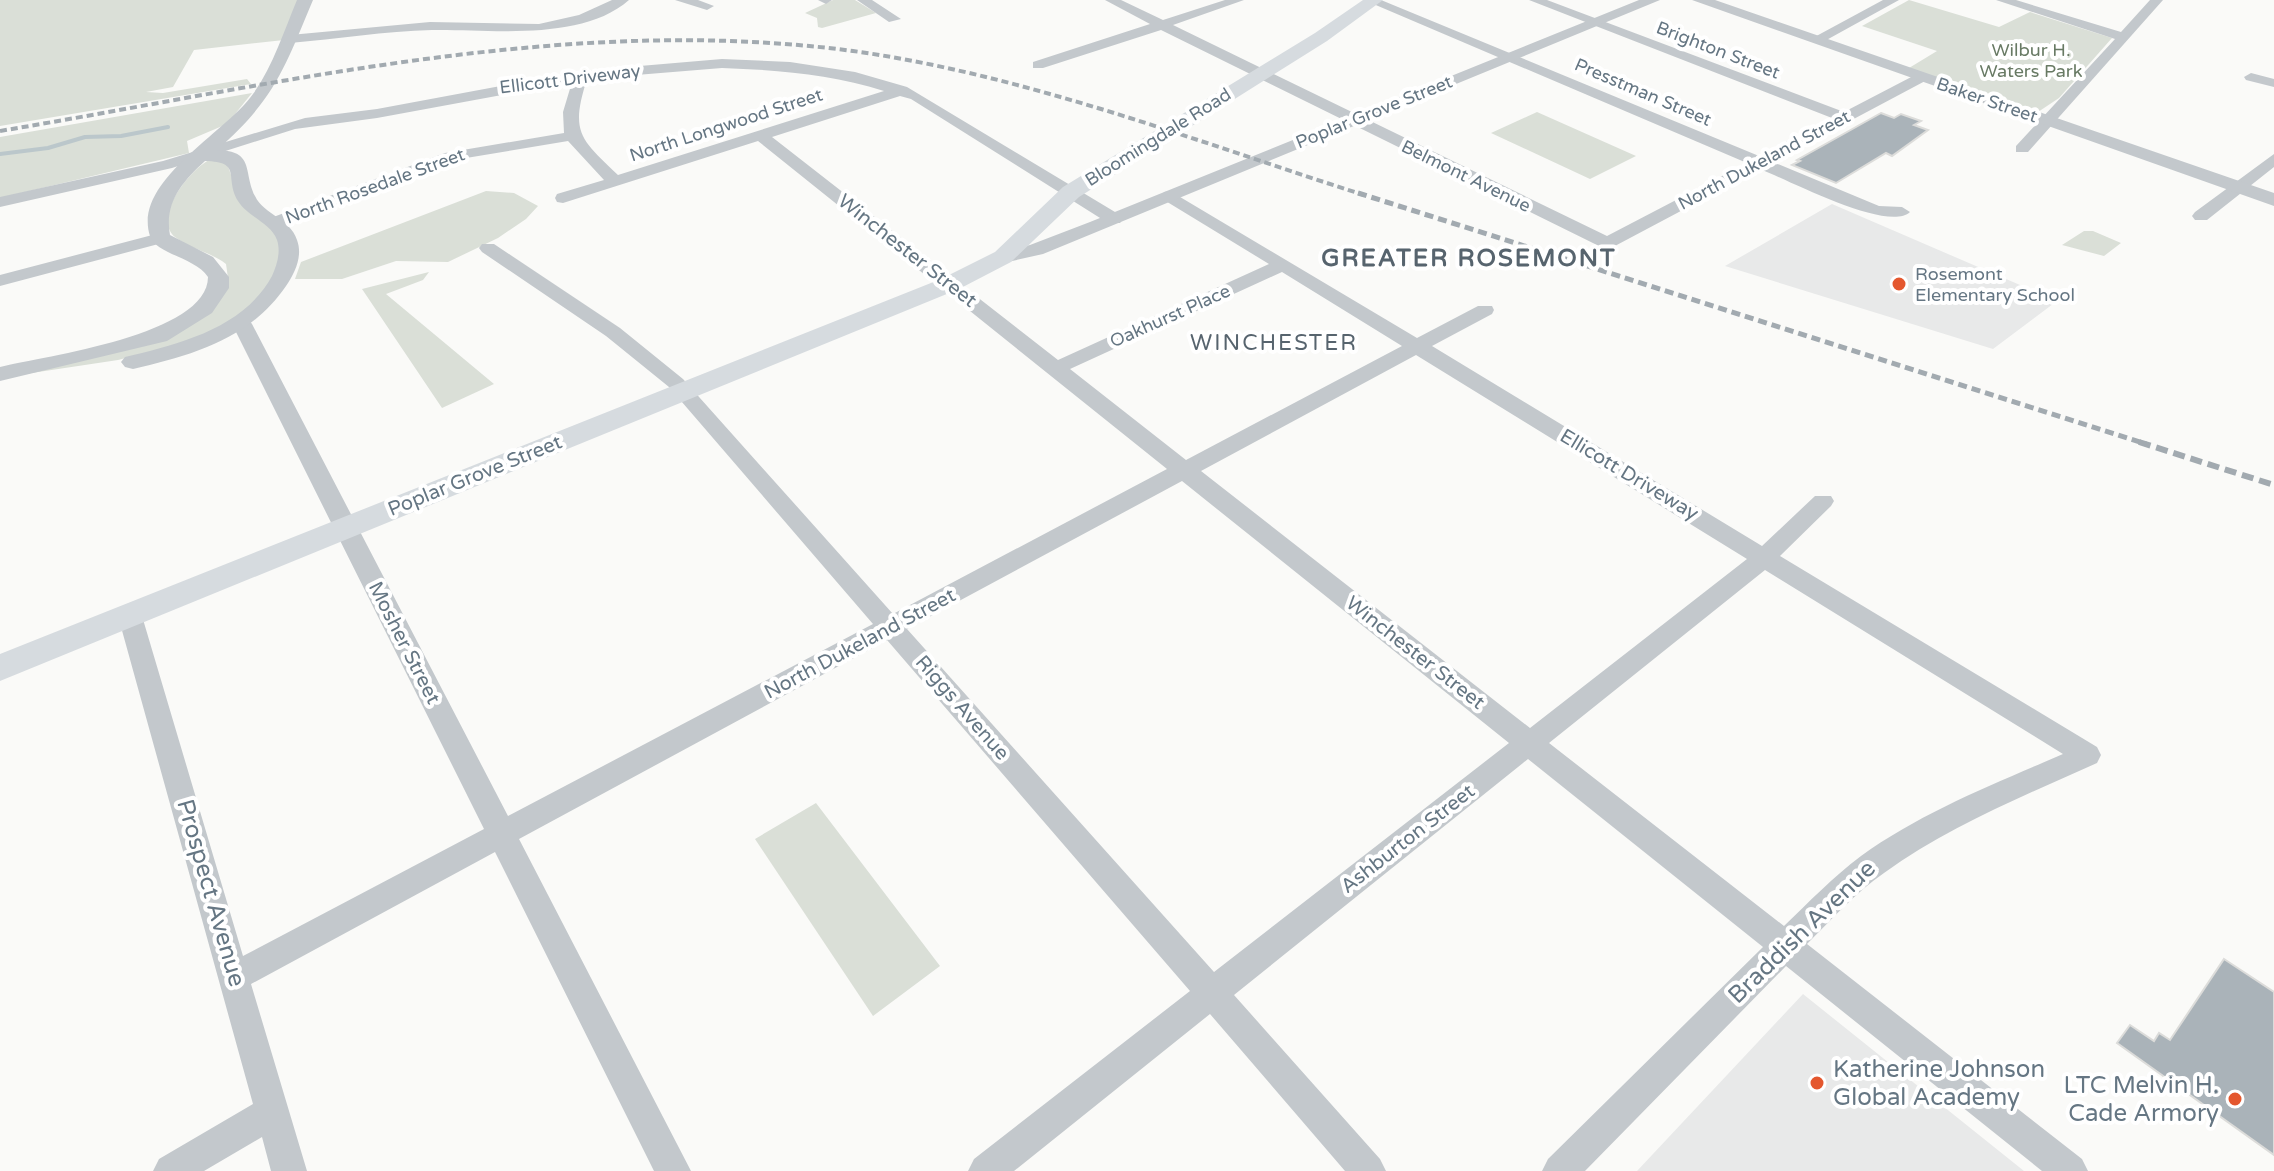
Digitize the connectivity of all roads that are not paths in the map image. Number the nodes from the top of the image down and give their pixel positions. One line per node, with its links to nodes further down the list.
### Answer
1 (305, 0): 19 (street)
2 (623, 0): 19 (street)
3 (681, 0): 14 (street)
4 (863, 0): 15 (street)
5 (1111, 0): 17 (street, Belmont Avenue)
6 (1238, 0): 17 (street)
7 (1372, 0): 21 (street, Presstman Street); 23 (main road, Bloomingdale Road)
8 (1535, 0): 16 (street, Brighton Street)
9 (1652, 0): 16 (street, Poplar Grove Street)
10 (1700, 0): 20 (street, Baker Street)
11 (1893, 0): 20 (street)
12 (2002, 0): 18 (street)
13 (2157, 0): 18 (street)
14 (707, 6)
15 (894, 19)
16 (1595, 23): 21 (street, Poplar Grove Street); 29 (street, Brighton Street)
17 (1161, 25): 22 (street); 23 (street, Belmont Avenue)
18 (2124, 37): 30 (street)
19 (290, 39): 35 (street)
20 (1816, 40): 25 (street, Baker Street)
21 (1508, 58): 31 (street, Poplar Grove Street); 37 (street, Presstman Street)
22 (1038, 65)
23 (1259, 74): 31 (street, Belmont Avenue); 40 (main road, Bloomingdale Road)
24 (581, 75): 28 (street, Ellicott Driveway); 33 (street); 35 (street, Ellicott Driveway)
25 (1922, 77): 29 (street, North Dukeland Street); 30 (street, Baker Street)
26 (2251, 77): 27 (street)
27 (2274, 83)
28 (902, 90): 32 (street, North Longwood Street); 40 (street, Ellicott Driveway)
29 (1843, 117): 37 (street, North Dukeland Street)
30 (2046, 120): 34 (street); 39 (street, Baker Street)
31 (1354, 121): 41 (street, Poplar Grove Street); 51 (street, Belmont Avenue)
32 (760, 135): 38 (street, North Longwood Street); 56 (street, Winchester Street)
33 (571, 136): 38 (street); 48 (street, North Rosedale Street)
34 (2022, 149)
35 (201, 155): 44 (street, Ellicott Driveway); 48 (street); 50 (street)
36 (2274, 159): 39 (street)
37 (1760, 163): 45 (street, Presstman Street); 51 (street, North Dukeland Street)
38 (615, 181): 42 (street, North Longwood Street)
39 (2238, 187): 43 (street, Baker Street); 46 (street)
40 (1071, 192): 47 (street, Ellicott Driveway); 49 (main road, Bloomingdale Road)
41 (1170, 196): 47 (street, Poplar Grove Street); 54 (street, Ellicott Driveway)
42 (563, 198)
43 (2274, 200)
44 (0, 202)
45 (1902, 212)
46 (2201, 216)
47 (1105, 222): 49 (street, Poplar Grove Street); 53 (street, Poplar Grove Street)
48 (274, 223): 58 (street)
49 (1036, 229): 53 (main road, Bloomingdale Road)
50 (160, 238): 55 (street); 61 (street)
51 (1607, 243)
52 (488, 248): 63 (street, Riggs Avenue)
53 (1003, 257): 56 (main road, Bloomingdale Road)
54 (1283, 265): 59 (street, Ellicott Driveway); 60 (street, Oakhurst Place)
55 (0, 281)
56 (950, 284): 60 (street, Winchester Street); 63 (main road, Poplar Grove Street)
57 (1485, 310): 59 (street, North Dukeland Street)
58 (242, 324): 62 (street); 66 (street, Mosher Street)
59 (1418, 347): 64 (street, North Dukeland Street); 67 (street, Ellicott Driveway)
60 (1056, 368): 64 (street, Winchester Street)
61 (0, 374)
62 (0, 383)
63 (684, 392): 66 (main road, Poplar Grove Street); 69 (street, Riggs Avenue)
64 (1184, 470): 69 (street, North Dukeland Street); 71 (street, Winchester Street)
65 (1823, 501): 67 (street, Ashburton Street)
66 (346, 528): 68 (main road, Poplar Grove Street); 73 (street, Mosher Street)
67 (1764, 558): 71 (street, Ashburton Street); 72 (street, Ellicott Driveway)
68 (130, 616): 70 (main road, Poplar Grove Street); 75 (street, Prospect Avenue)
69 (891, 627): 73 (street, North Dukeland Street); 76 (street, Riggs Avenue)
70 (0, 668)
71 (1530, 743): 74 (street, Winchester Street); 76 (street, Ashburton Street)
72 (2087, 755): 74 (street, Braddish Avenue)
73 (502, 835): 75 (street, North Dukeland Street); 80 (street, Mosher Street)
74 (1785, 945): 83 (street, Braddish Avenue); 84 (street, Winchester Street)
75 (235, 976): 77 (street, Prospect Avenue)
76 (1212, 993): 81 (street, Ashburton Street); 82 (street, Riggs Avenue)
77 (270, 1113): 78 (street); 79 (street, Prospect Avenue)
78 (171, 1171)
79 (289, 1171)
80 (673, 1171)
81 (986, 1171)
82 (1368, 1171)
83 (1560, 1171)
84 (2070, 1171)

